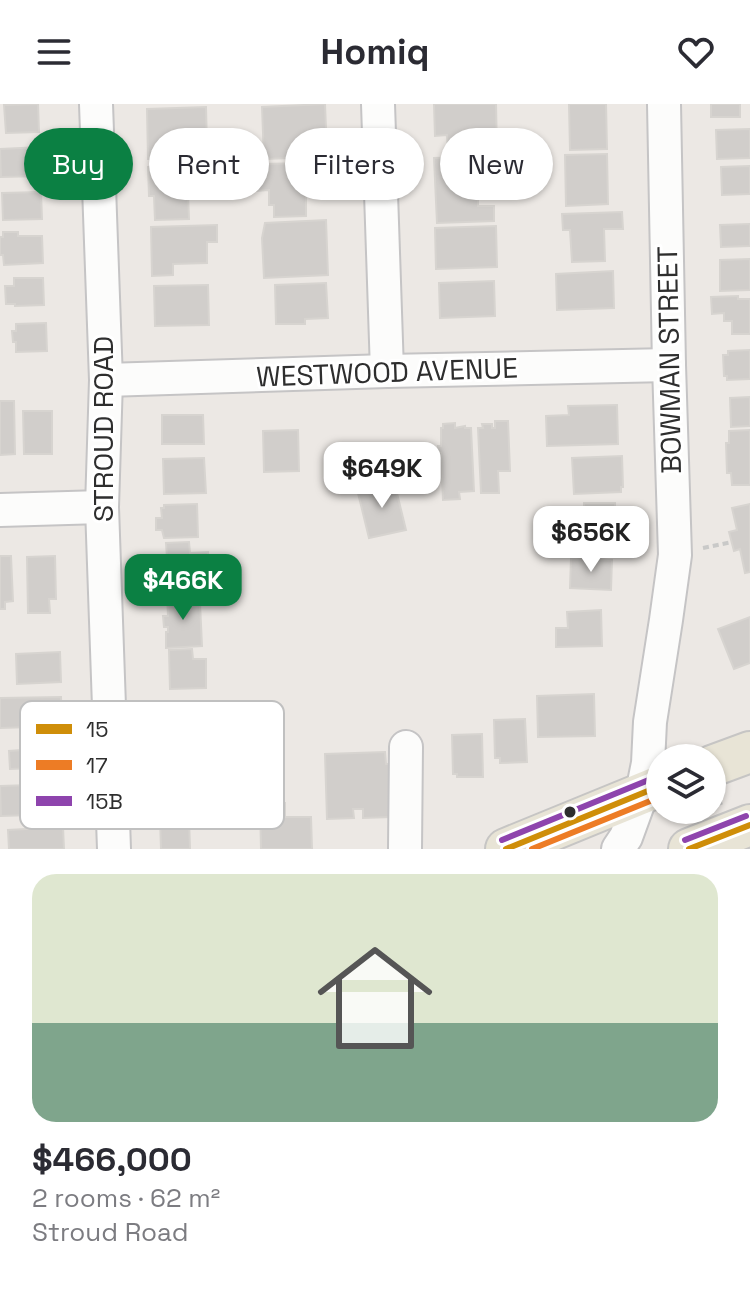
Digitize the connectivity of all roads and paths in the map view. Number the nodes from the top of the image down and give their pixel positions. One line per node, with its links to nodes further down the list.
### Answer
1 (96, 104): 6 (street, STROUD ROAD)
2 (378, 104): 5 (street)
3 (664, 104): 4 (street, BOWMAN STREET)
4 (669, 365): 5 (street, WESTWOOD AVENUE); 12 (street, BOWMAN STREET)
5 (387, 371): 6 (street, WESTWOOD AVENUE)
6 (106, 380): 7 (street, STROUD ROAD)
7 (102, 507): 8 (street); 11 (street, STROUD ROAD)
8 (0, 510)
9 (732, 542): 10 (path)
10 (696, 550)
11 (109, 701)
12 (649, 744)
13 (406, 747): 21 (street)
14 (750, 752): 15 (main road)
15 (726, 761)
16 (646, 792): 22 (main road)
17 (646, 799): 23 (street, BOWMAN STREET)
18 (750, 825): 24 (main road)
19 (113, 829): 20 (street, STROUD ROAD)
20 (114, 849)
21 (405, 849)
22 (506, 849)
23 (618, 849)
24 (689, 849)

